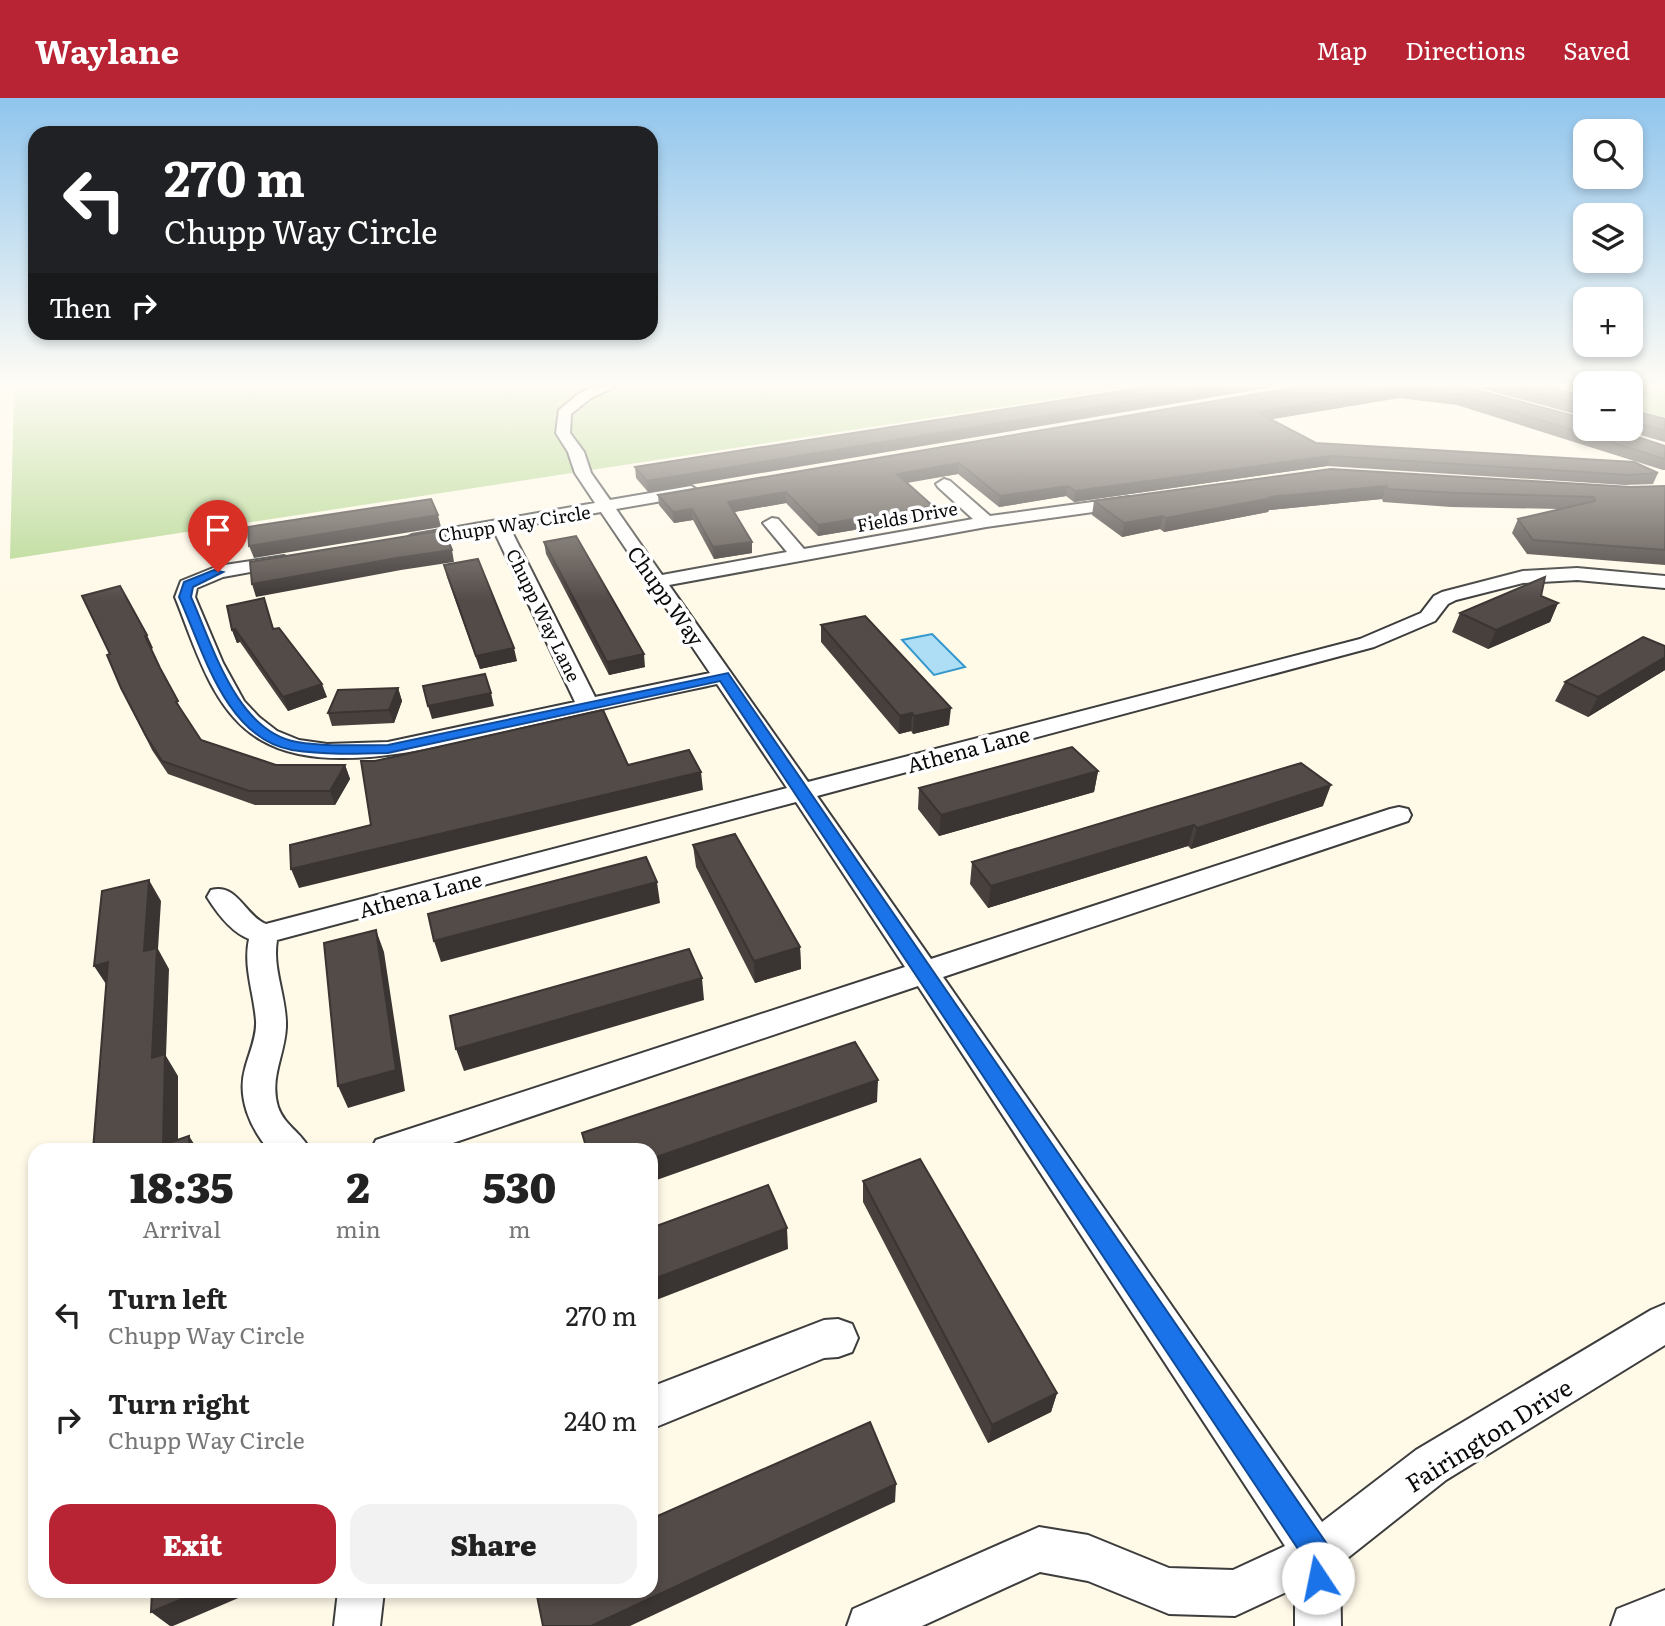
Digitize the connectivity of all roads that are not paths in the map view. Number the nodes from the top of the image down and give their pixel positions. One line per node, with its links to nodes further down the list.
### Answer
1 (578, 458): 5 (street, Chupp Way)
2 (944, 484): 6 (street)
3 (702, 489): 5 (street)
4 (1150, 499): 6 (street, Fields Drive)
5 (606, 507): 8 (street, Chupp Way Circle); 12 (street, Chupp Way)
6 (986, 522): 10 (street, Fields Drive)
7 (772, 523): 10 (street)
8 (500, 525): 9 (street, Chupp Way Circle); 15 (street, Chupp Way Lane)
9 (393, 543)
10 (799, 555): 12 (street, Fields Drive)
11 (298, 559): 15 (street)
12 (658, 581): 14 (street, Chupp Way)
13 (1665, 582): 16 (street, Athena Lane)
14 (723, 676): 15 (street); 16 (street, Chupp Way)
15 (587, 705)
16 (803, 793): 19 (street, Athena Lane); 20 (street, Chupp Way)
17 (1399, 815): 20 (street)
18 (221, 897): 19 (street)
19 (264, 934): 21 (street)
20 (923, 971): 22 (street); 26 (street, Chupp Way)
21 (282, 1143)
22 (409, 1143)
23 (1665, 1323): 26 (street, Fairington Drive)
24 (838, 1338): 25 (street)
25 (658, 1405)
26 (1317, 1554): 30 (street, Fairington Drive); 31 (street)
27 (361, 1598): 29 (street)
28 (1665, 1613): 32 (street)
29 (357, 1626)
30 (870, 1626)
31 (1318, 1626)
32 (1634, 1626)

